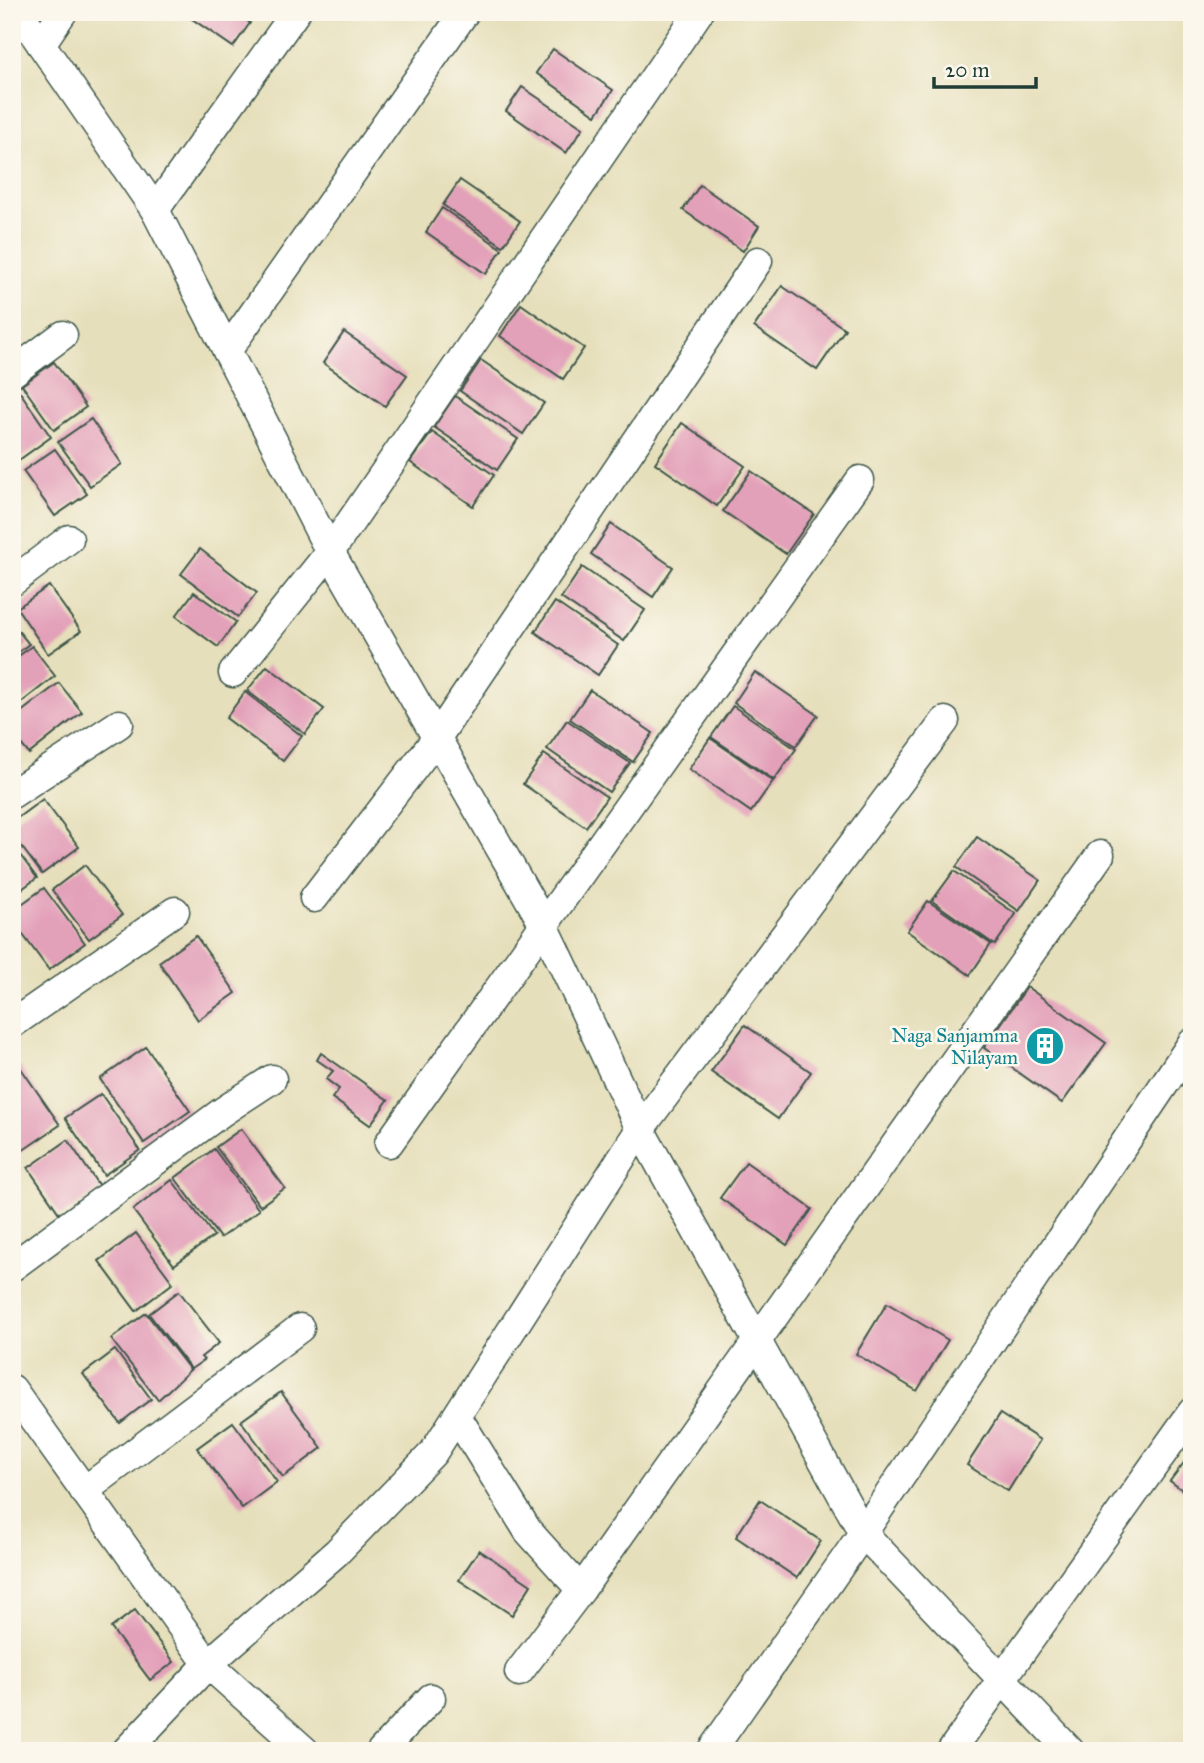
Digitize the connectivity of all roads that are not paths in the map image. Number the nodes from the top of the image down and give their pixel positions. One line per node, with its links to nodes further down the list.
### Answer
1 (19, 12): 6 (street)
2 (63, 12): 6 (street)
3 (296, 12): 7 (street)
4 (465, 12): 10 (street)
5 (699, 12): 14 (street)
6 (41, 44): 7 (street)
7 (155, 210): 10 (street)
8 (758, 261): 19 (street)
9 (63, 335): 11 (street)
10 (227, 351): 14 (street)
11 (12, 373)
12 (860, 480): 24 (street)
13 (69, 539): 15 (street)
14 (330, 552): 16 (street); 19 (street)
15 (12, 582)
16 (233, 673)
17 (945, 721): 28 (street)
18 (119, 724): 20 (street)
19 (436, 739): 22 (street); 24 (street)
20 (12, 794)
21 (1100, 855): 32 (street)
22 (314, 898)
23 (175, 911): 25 (street)
24 (544, 925): 28 (street); 29 (street)
25 (12, 1024)
26 (1192, 1043): 37 (street)
27 (272, 1079): 30 (street)
28 (640, 1129): 32 (street); 35 (street)
29 (389, 1143)
30 (12, 1267)
31 (300, 1328): 36 (street)
32 (756, 1339): 37 (street); 38 (street)
33 (12, 1389): 36 (street)
34 (1192, 1412): 41 (street)
35 (458, 1418): 38 (street); 39 (street)
36 (84, 1491): 39 (street)
37 (863, 1533): 41 (street); 46 (street)
38 (581, 1590): 40 (street)
39 (208, 1664): 43 (street); 44 (street)
40 (519, 1672)
41 (1001, 1681): 47 (street); 48 (street)
42 (430, 1698): 45 (street)
43 (126, 1751)
44 (305, 1751)
45 (381, 1751)
46 (711, 1751)
47 (951, 1751)
48 (1070, 1751)

